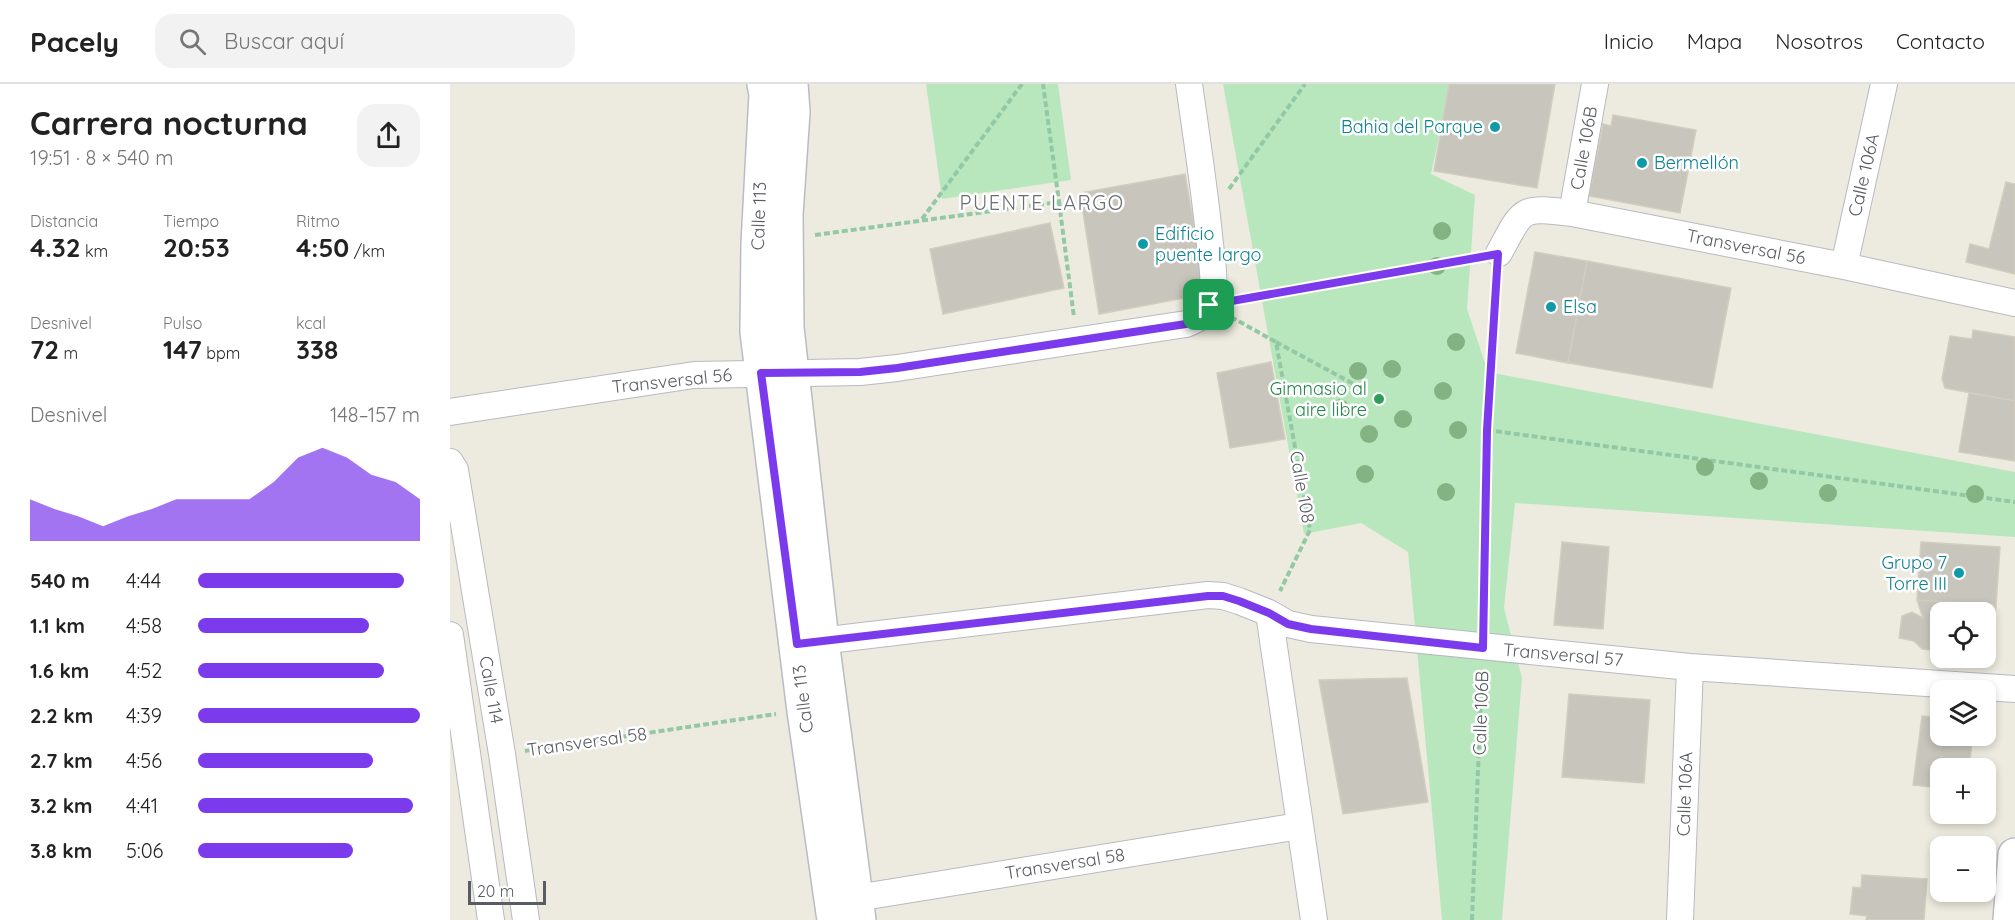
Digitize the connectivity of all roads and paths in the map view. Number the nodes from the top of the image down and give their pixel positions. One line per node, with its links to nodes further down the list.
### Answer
1 (1022, 84): 11 (path)
2 (1043, 84): 8 (path)
3 (1189, 84): 10 (street)
4 (1305, 84): 10 (path)
5 (1595, 84): 9 (street, Calle 106B)
6 (1884, 84): 14 (street, Calle 106A)
7 (778, 88): 19 (street, Calle 113)
8 (1059, 202): 11 (path); 17 (path)
9 (1572, 213): 13 (street, Transversal 56); 14 (street, Transversal 56)
10 (1207, 219): 16 (street)
11 (922, 220): 12 (path)
12 (806, 236)
13 (1498, 254): 16 (path); 22 (path, Calle 106B)
14 (1844, 266): 15 (street, Transversal 56)
15 (2015, 303)
16 (1209, 305): 17 (street, Transversal 56); 18 (path)
17 (1077, 340): 19 (street, Transversal 56)
18 (1276, 342): 20 (path); 25 (path, Calle 108)
19 (776, 373): 21 (street, Transversal 56); 27 (street, Calle 113)
20 (1361, 388)
21 (450, 412)
22 (1487, 430): 24 (path); 28 (path, Calle 106B)
23 (450, 462): 32 (street, Calle 114)
24 (2015, 502)
25 (1269, 613): 27 (street, Transversal 57); 28 (street, Transversal 57); 33 (street)
26 (450, 635): 36 (street, Calle 114)
27 (809, 642): 35 (street, Calle 113)
28 (1483, 648): 29 (street, Transversal 57); 39 (path, Calle 106B)
29 (1690, 667): 30 (street, Transversal 57); 40 (street, Calle 106A)
30 (2015, 689)
31 (784, 713): 32 (path, Transversal 58)
32 (502, 754): 37 (street, Calle 114)
33 (1299, 826): 35 (street, Transversal 58); 38 (street)
34 (2015, 855): 41 (street)
35 (845, 910)
36 (491, 920)
37 (526, 920)
38 (1314, 920)
39 (1472, 920)
40 (1680, 920)
41 (2010, 920)

